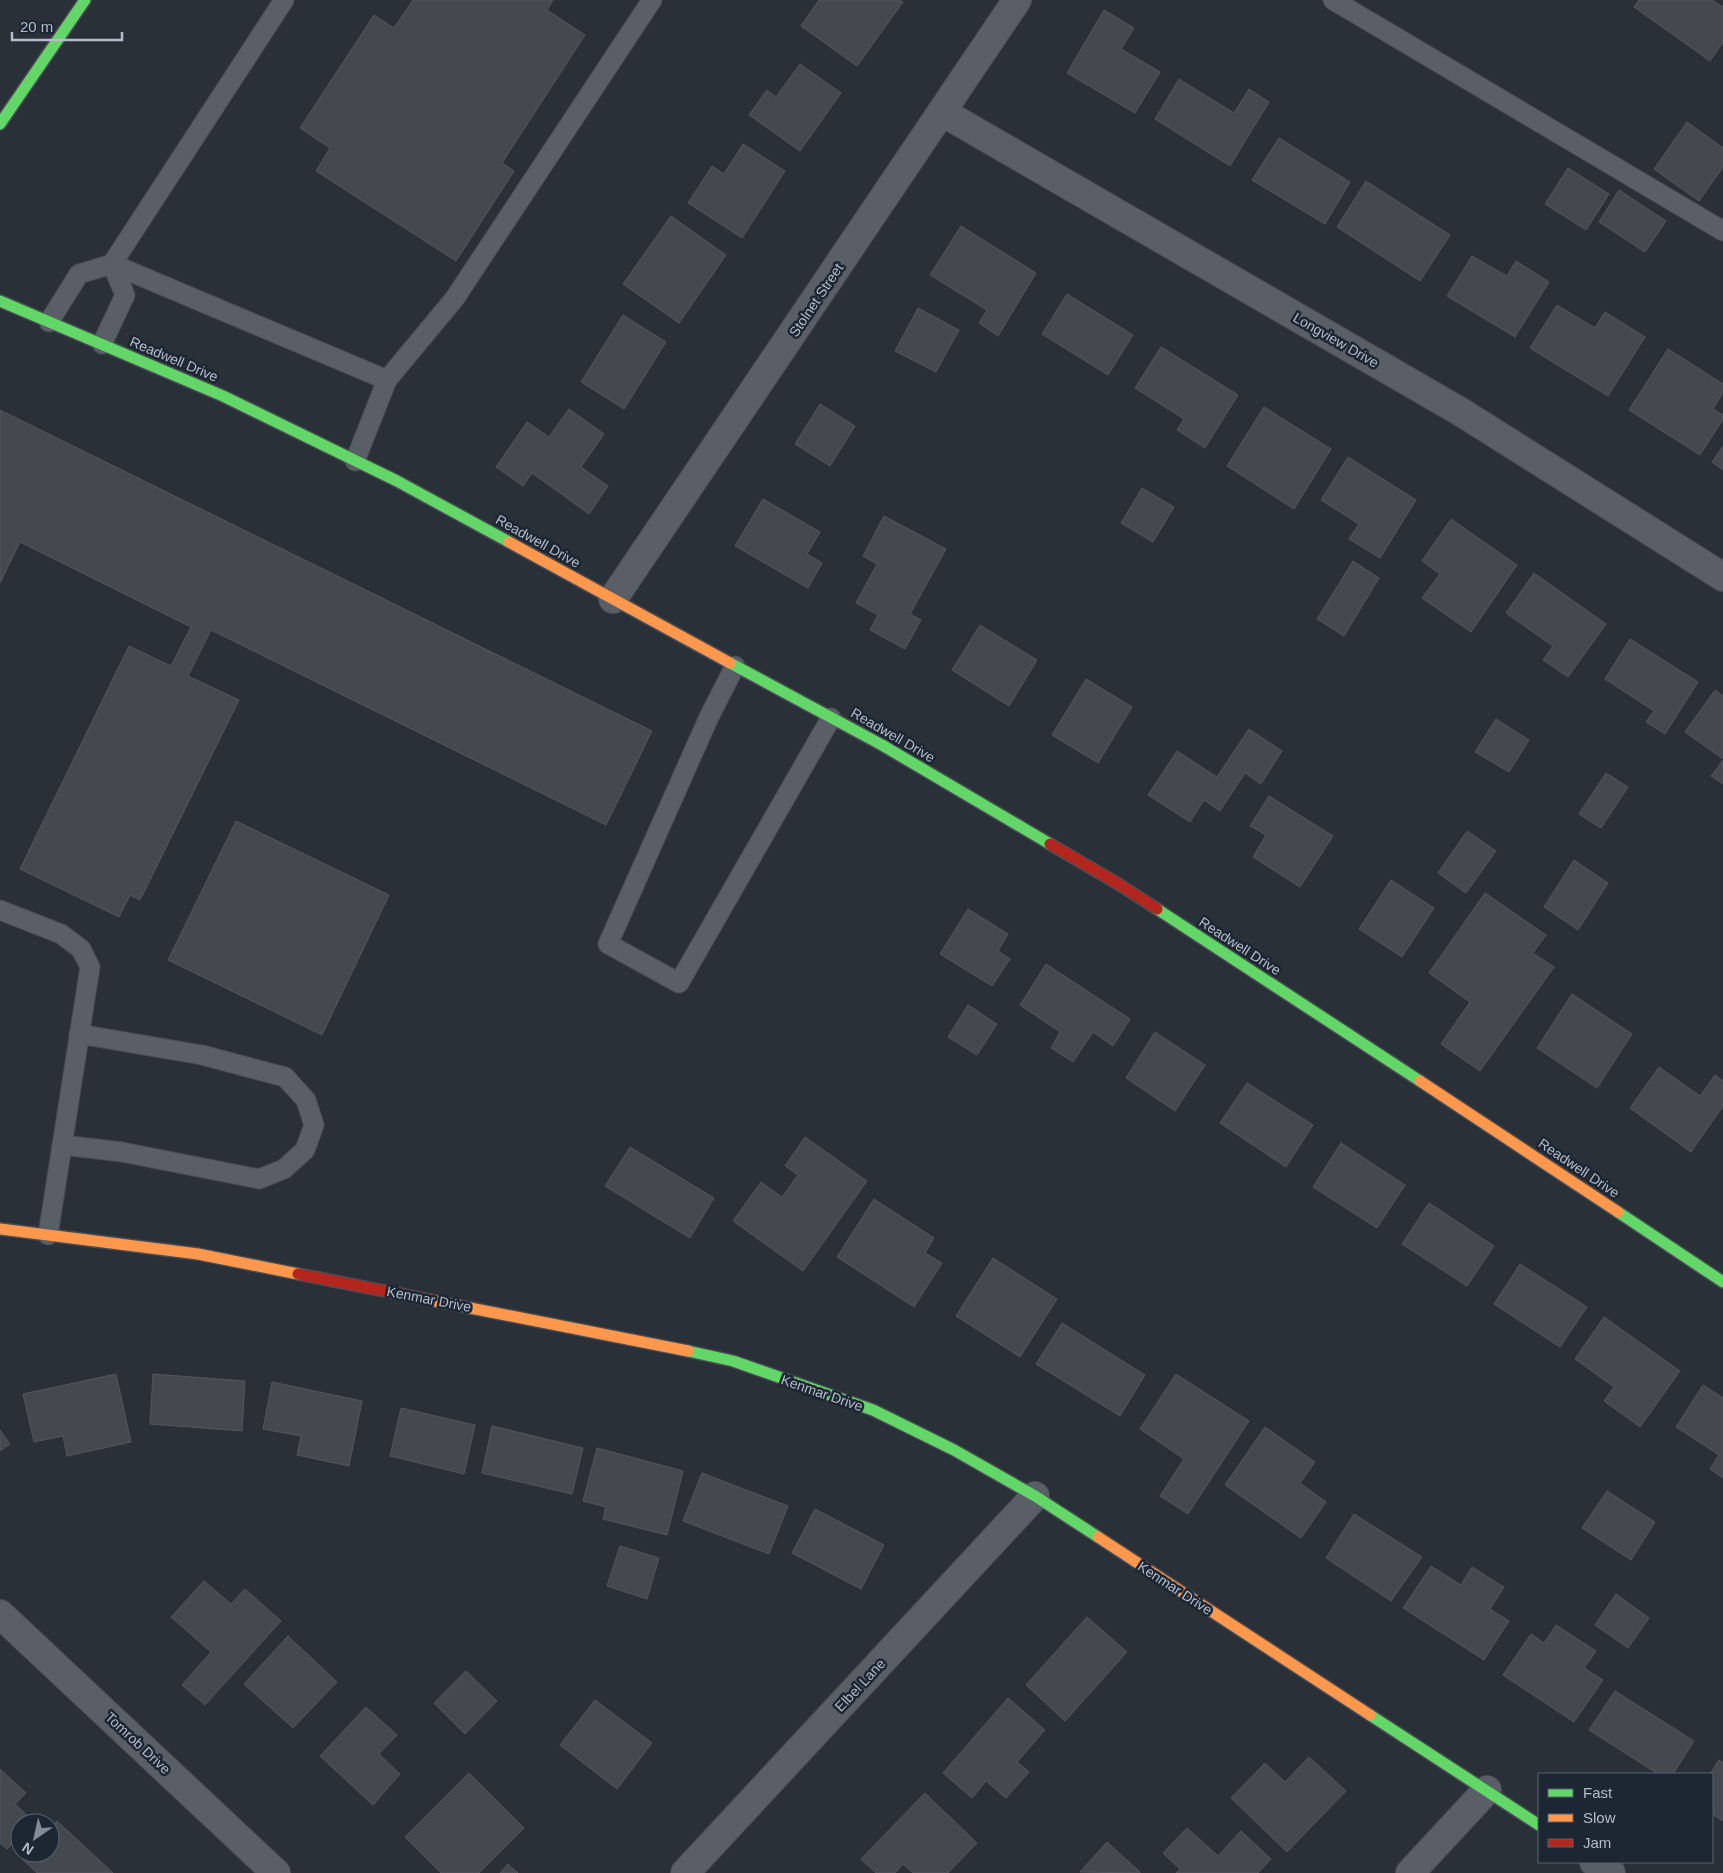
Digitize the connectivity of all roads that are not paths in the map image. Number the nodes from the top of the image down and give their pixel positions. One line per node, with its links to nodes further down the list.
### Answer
1 (85, 0): 7 (street)
2 (284, 0): 9 (lane)
3 (652, 0): 13 (lane)
4 (1017, 0): 6 (street, Stolnet Street)
5 (1333, 0): 8 (lane)
6 (942, 112): 15 (street, Longview Drive); 16 (street, Stolnet Street)
7 (0, 124)
8 (1723, 231)
9 (112, 264): 11 (lane); 12 (lane); 13 (lane)
10 (0, 301): 11 (street, Readwell Drive)
11 (49, 322): 12 (street, Readwell Drive)
12 (102, 344): 14 (street, Readwell Drive)
13 (388, 380): 14 (lane)
14 (354, 461): 16 (street, Readwell Drive)
15 (1723, 577)
16 (613, 599): 17 (street, Readwell Drive)
17 (735, 666): 18 (street, Readwell Drive); 18 (lane)
18 (831, 718): 24 (street, Readwell Drive)
19 (0, 910): 20 (lane)
20 (80, 1034): 21 (lane); 21 (lane)
21 (62, 1145): 23 (lane)
22 (0, 1229): 23 (street, Kenmar Drive)
23 (48, 1235): 25 (street, Kenmar Drive)
24 (1723, 1282)
25 (1035, 1496): 27 (street, Kenmar Drive); 31 (street, Elbel Lane)
26 (0, 1614): 30 (street, Tomrob Drive)
27 (1487, 1790): 28 (street, Kenmar Drive); 32 (street)
28 (1538, 1824)
29 (1596, 1863): 33 (street)
30 (276, 1873)
31 (685, 1873)
32 (1410, 1873)
33 (1611, 1873)

